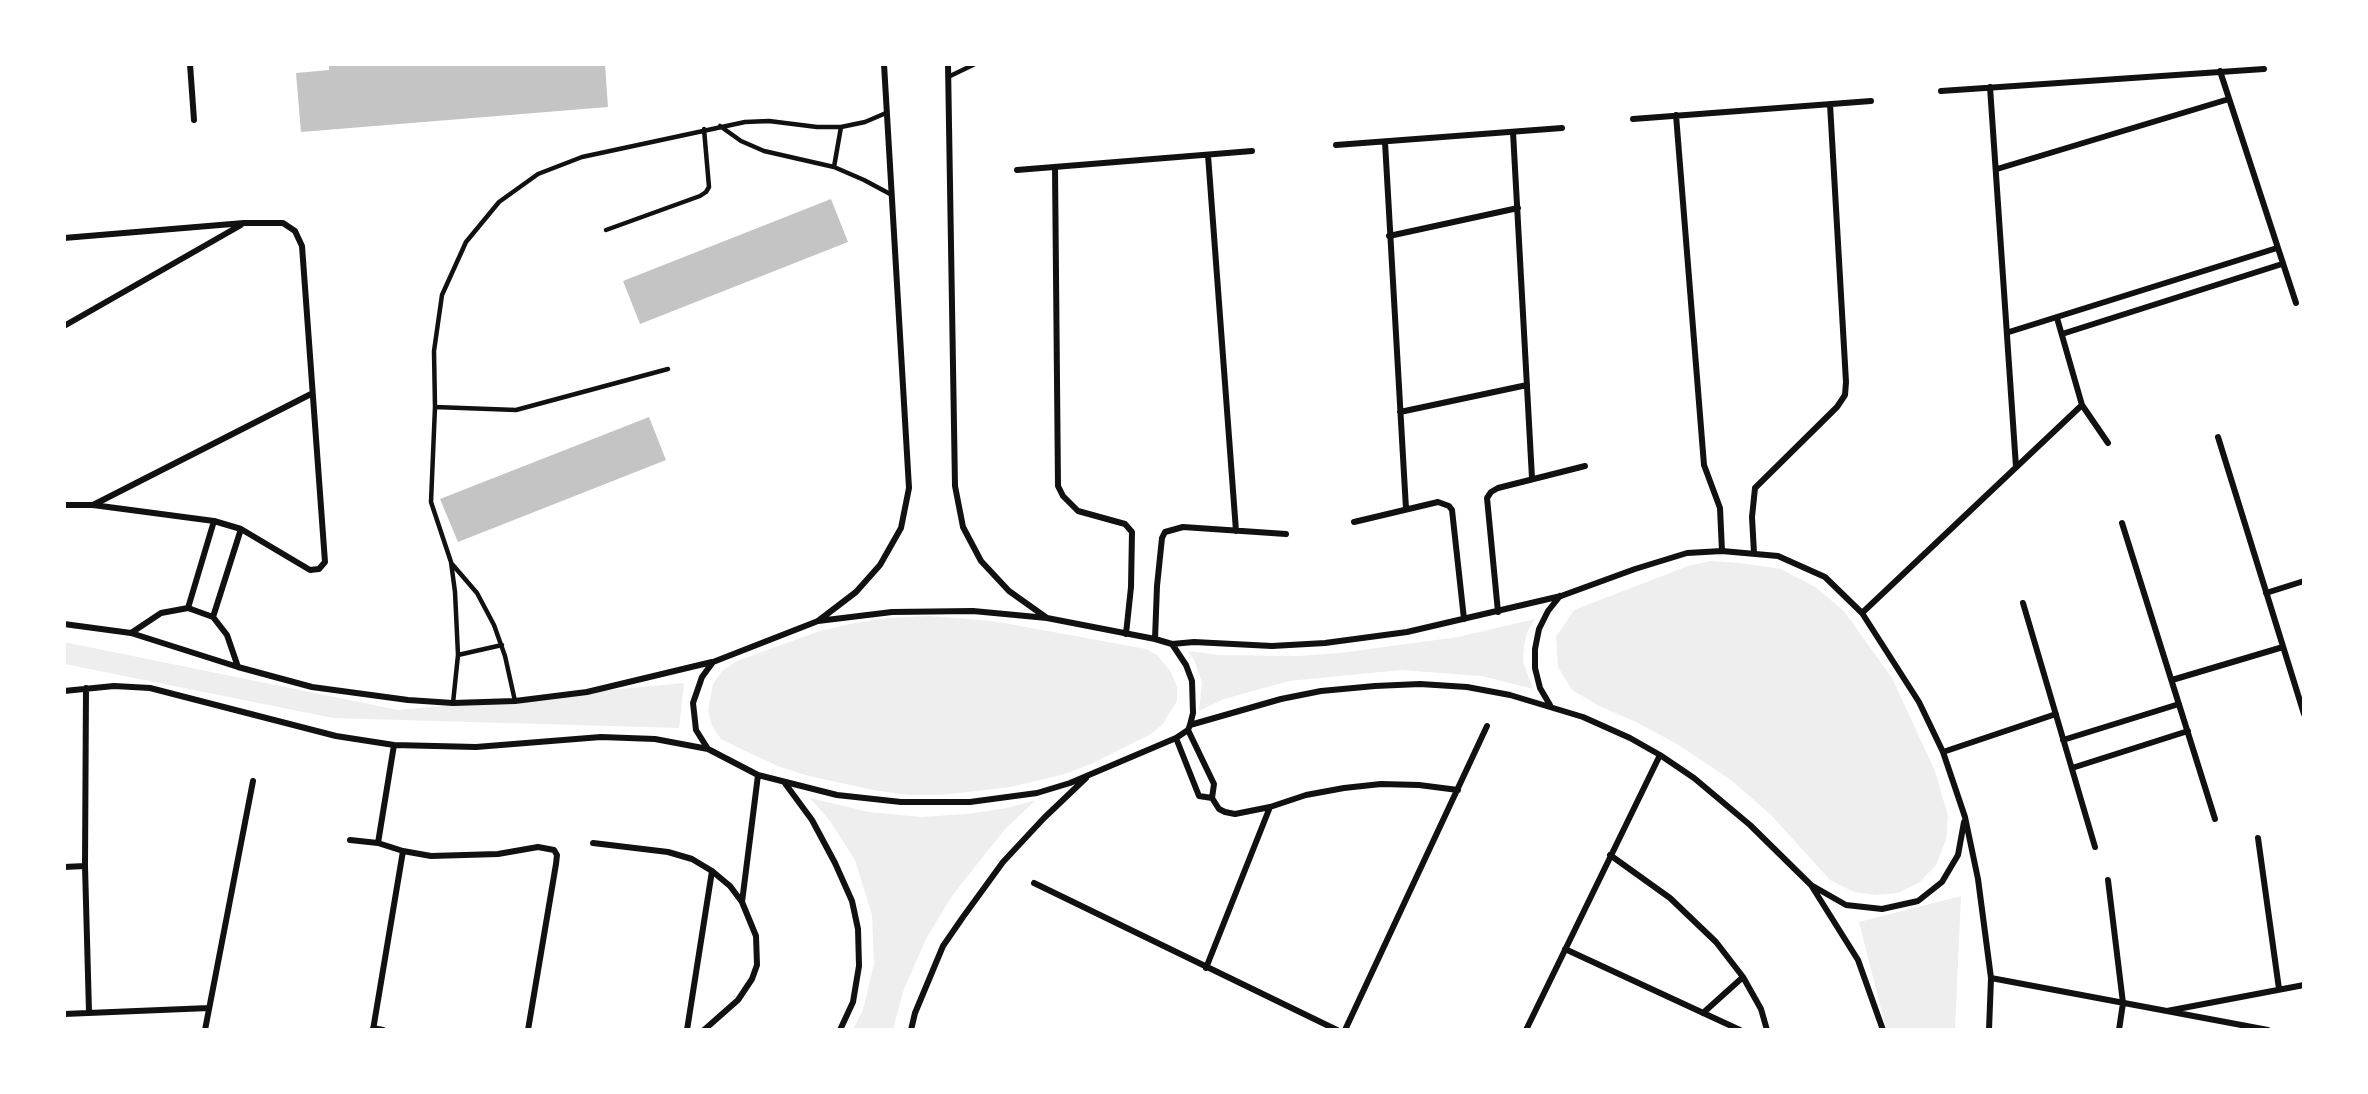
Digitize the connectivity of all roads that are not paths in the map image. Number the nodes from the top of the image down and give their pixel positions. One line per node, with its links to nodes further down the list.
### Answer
1 (190, 64): 16 (street)
2 (884, 64): 13 (street)
3 (948, 64): 7 (street)
4 (975, 64): 7 (lane)
5 (2264, 69): 6 (street)
6 (2220, 71): 8 (street); 10 (street)
7 (948, 77): 74 (street)
8 (1990, 87): 9 (street); 28 (street)
9 (1941, 91)
10 (2229, 99): 28 (street); 36 (street)
11 (1871, 101): 12 (street)
12 (1830, 104): 14 (street); 64 (street)
13 (886, 112): 18 (lane); 30 (street)
14 (1676, 115): 15 (street); 63 (street)
15 (1633, 119)
16 (194, 120)
17 (720, 126): 18 (lane); 20 (lane); 26 (lane)
18 (841, 127): 26 (lane)
19 (1562, 128): 21 (street)
20 (704, 129): 33 (lane); 47 (lane)
21 (1513, 132): 22 (street); 31 (street)
22 (1385, 142): 23 (street); 34 (street)
23 (1336, 145)
24 (1252, 151): 25 (street)
25 (1208, 155): 27 (street); 61 (street)
26 (834, 167): 30 (lane)
27 (1055, 168): 29 (street); 79 (street)
28 (1997, 169): 41 (street)
29 (1017, 170)
30 (893, 196): 76 (street)
31 (1518, 208): 34 (street); 44 (street)
32 (244, 223): 35 (street); 40 (street); 45 (street)
33 (606, 230)
34 (1389, 236): 48 (street)
35 (64, 238)
36 (2277, 248): 37 (street); 39 (street)
37 (2282, 264): 38 (street); 42 (street)
38 (2296, 303)
39 (2057, 318): 41 (street); 42 (street)
40 (64, 326)
41 (2009, 332): 52 (street)
42 (2062, 334): 46 (street)
43 (668, 369): 47 (lane)
44 (1527, 385): 48 (street); 53 (street)
45 (311, 394): 55 (street); 60 (street)
46 (2082, 405): 50 (street); 52 (street)
47 (435, 407): 65 (lane)
48 (1400, 412): 56 (street)
49 (2218, 437): 67 (street)
50 (2108, 443)
51 (1585, 466): 53 (street)
52 (2016, 467): 72 (street)
53 (1532, 478): 71 (street)
54 (64, 505): 55 (street)
55 (93, 505): 57 (street)
56 (1406, 509): 58 (street); 75 (street)
57 (214, 520): 60 (street); 70 (street)
58 (1354, 522)
59 (2122, 523): 87 (street)
60 (241, 529): 73 (street)
61 (1236, 531): 62 (street); 80 (street)
62 (1286, 534)
63 (1722, 551): 64 (street); 68 (street)
64 (1754, 553): 72 (street)
65 (451, 562): 82 (lane); 84 (lane)
66 (2304, 581): 67 (street)
67 (2266, 593): 83 (street)
68 (1561, 596): 71 (street); 93 (street)
69 (2023, 603): 94 (street)
70 (188, 608): 73 (street); 78 (street)
71 (1498, 612): 75 (street)
72 (1862, 613): 103 (street)
73 (213, 617): 86 (street)
74 (1047, 618): 76 (street); 79 (street)
75 (1464, 619): 81 (street)
76 (818, 621): 85 (street)
77 (64, 624): 78 (street)
78 (131, 633): 86 (street)
79 (1126, 634): 80 (street)
80 (1155, 639): 81 (street)
81 (1172, 644): 97 (street)
82 (502, 645): 84 (lane); 90 (lane)
83 (2283, 647): 87 (street); 95 (street)
84 (458, 655): 91 (lane)
85 (713, 662): 90 (street); 102 (street)
86 (238, 667): 91 (street)
87 (2172, 680): 92 (street)
88 (86, 688): 89 (street); 101 (street); 122 (street)
89 (64, 691)
90 (515, 701): 91 (street)
91 (453, 703)
92 (2179, 704): 98 (street); 100 (street)
93 (1550, 705): 97 (street); 104 (street)
94 (2056, 714): 100 (street); 103 (street)
95 (2304, 714)
96 (1488, 726): 110 (street)
97 (1189, 727): 99 (street); 111 (street)
98 (2188, 731): 105 (street); 114 (street)
99 (1176, 738): 106 (street); 111 (street)
100 (2063, 740): 105 (street)
101 (394, 745): 102 (street); 117 (street)
102 (708, 749): 107 (street)
103 (1943, 752): 113 (street)
104 (1660, 755): 121 (street); 127 (street)
105 (2072, 768): 119 (street)
106 (1091, 774): 109 (street); 149 (street)
107 (758, 775): 109 (street); 128 (street)
108 (253, 781): 136 (street)
109 (783, 782): 148 (street)
110 (1458, 790): 112 (street); 151 (street)
111 (1212, 798): 112 (street)
112 (1270, 807): 130 (street)
113 (1965, 817): 127 (street); 132 (street)
114 (2215, 819)
115 (2258, 838): 134 (street)
116 (350, 840): 117 (street)
117 (378, 843): 120 (street)
118 (593, 843): 124 (street)
119 (2095, 847)
120 (403, 851): 143 (street); 145 (street)
121 (1610, 855): 129 (street); 131 (street)
122 (85, 866): 123 (street); 138 (street)
123 (64, 867)
124 (712, 871): 128 (street); 146 (street)
125 (2108, 880): 135 (street)
126 (1034, 883): 130 (street)
127 (1811, 885): 155 (street)
128 (742, 902): 147 (street)
129 (1565, 949): 139 (street); 152 (street)
130 (1206, 968): 150 (street)
131 (1743, 977): 139 (street); 154 (street)
132 (1991, 978): 135 (street); 156 (street)
133 (2304, 985): 134 (street)
134 (2279, 989): 137 (street)
135 (2123, 1003): 137 (street); 157 (street)
136 (208, 1008): 138 (street); 142 (street)
137 (2163, 1011): 141 (street)
138 (89, 1012): 140 (street)
139 (1703, 1013): 153 (street)
140 (64, 1014)
141 (2246, 1028): 158 (street)
142 (205, 1029)
143 (373, 1029): 144 (street)
144 (383, 1029)
145 (528, 1029)
146 (687, 1029)
147 (704, 1029)
148 (840, 1029)
149 (911, 1029)
150 (1337, 1029)
151 (1345, 1029)
152 (1526, 1029)
153 (1740, 1029)
154 (1767, 1029)
155 (1883, 1029)
156 (1989, 1029)
157 (2119, 1029)
158 (2268, 1029)

